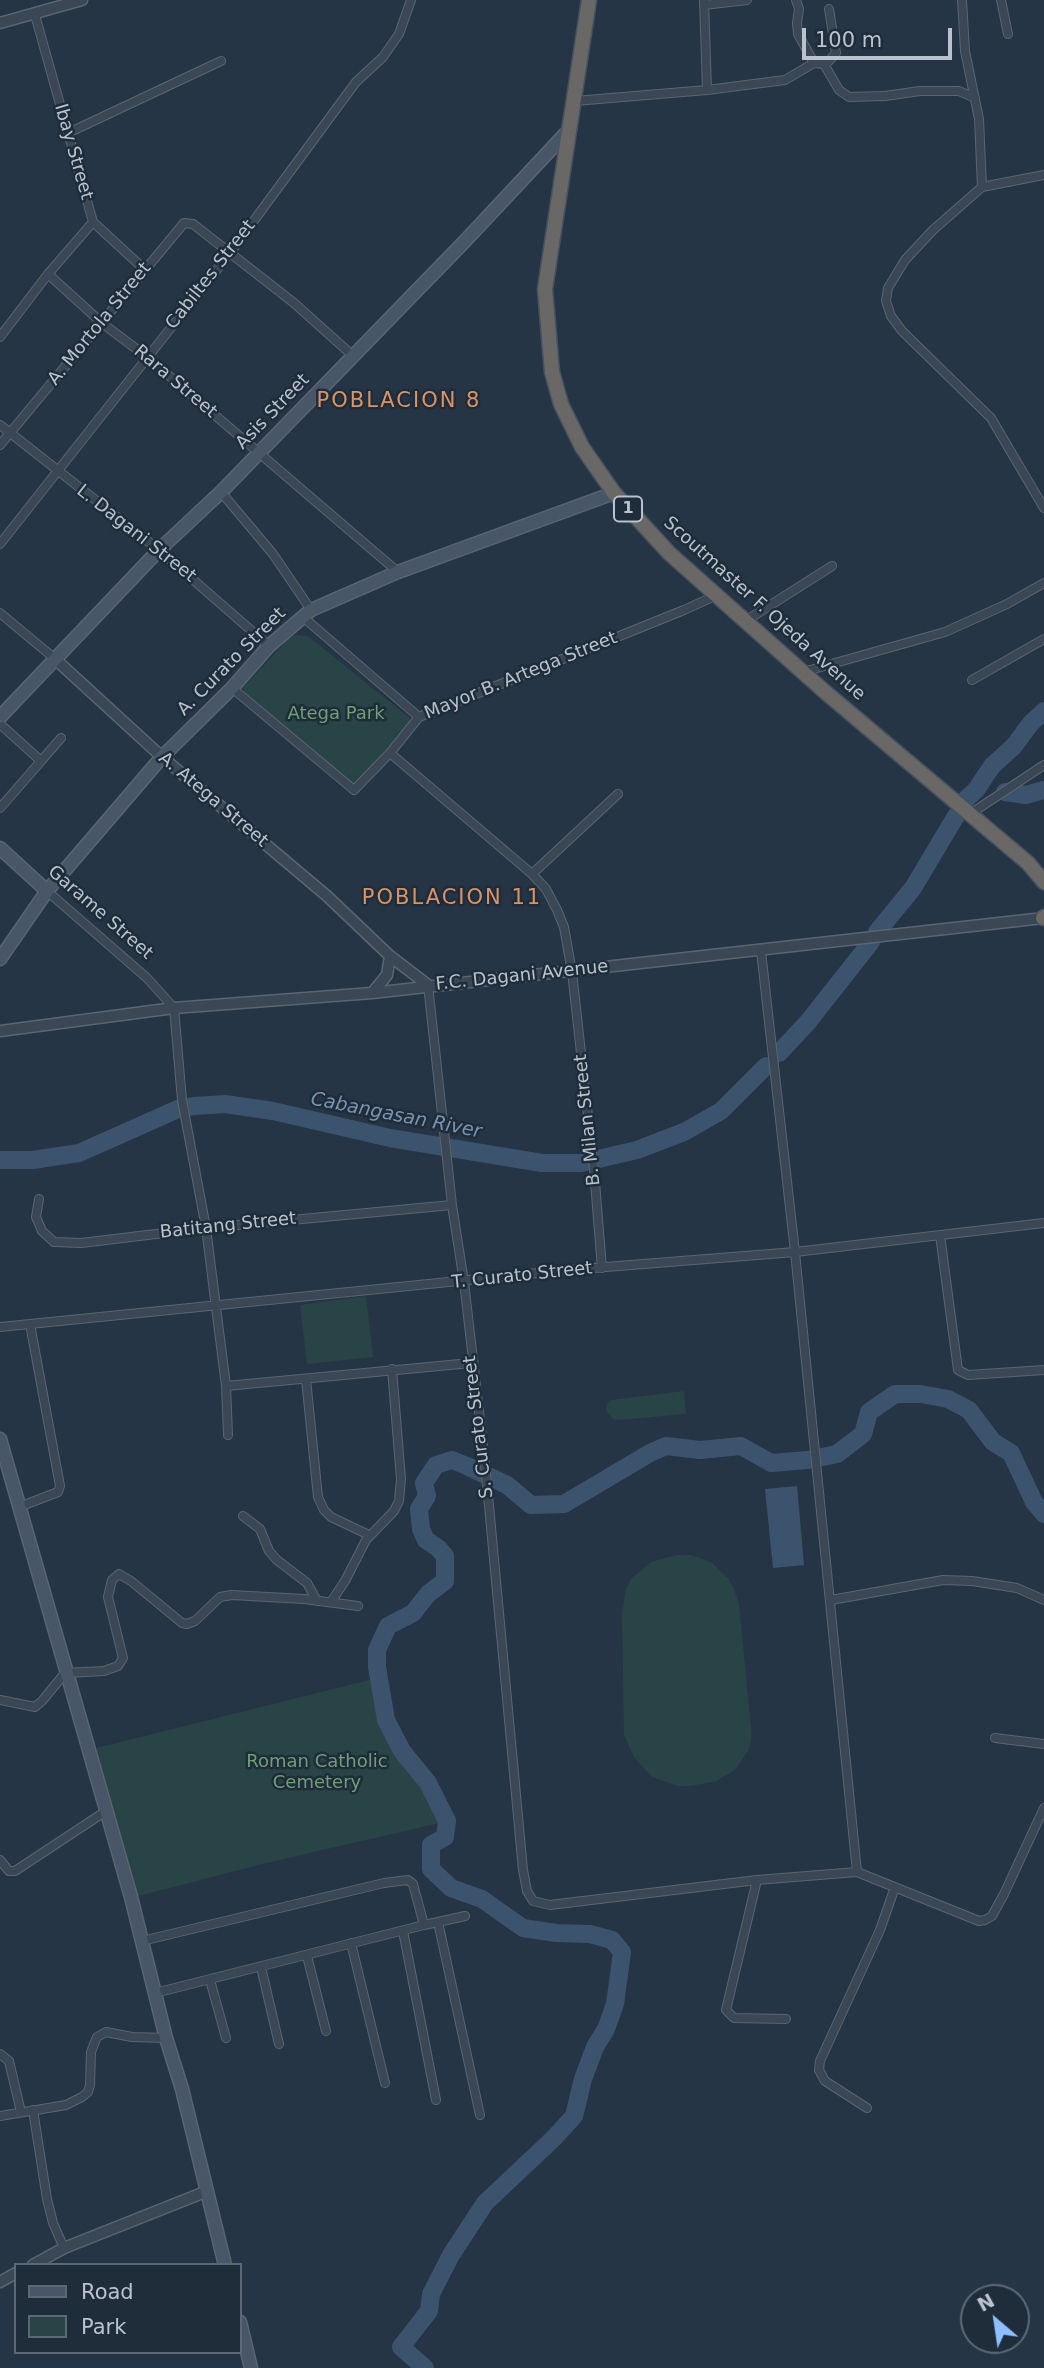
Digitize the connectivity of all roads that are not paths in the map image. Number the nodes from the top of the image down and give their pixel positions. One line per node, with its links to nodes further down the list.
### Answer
1 (82, 0): 10 (street)
2 (411, 0): 24 (street, Cabiltes Street)
3 (589, 0): 18 (highway, Scoutmaster F. Ojeda Avenue / 1)
4 (747, 0): 8 (street)
5 (796, 0): 14 (street)
6 (962, 0): 17 (street)
7 (1001, 0): 12 (street)
8 (704, 3): 16 (street)
9 (828, 9): 15 (street)
10 (35, 15): 11 (street); 20 (street, Ibay Street)
11 (0, 23)
12 (1008, 34)
13 (221, 61): 20 (street)
14 (814, 64): 15 (street); 16 (street)
15 (824, 64): 17 (street)
16 (707, 90): 18 (street)
17 (975, 98): 22 (street)
18 (575, 101): 19 (highway, Scoutmaster F. Ojeda Avenue / 1)
19 (569, 131): 29 (main road, Asis Street); 38 (highway, Scoutmaster F. Ojeda Avenue / 1)
20 (68, 133): 23 (street, Ibay Street)
21 (1044, 175): 22 (street)
22 (982, 187): 39 (street)
23 (93, 222): 25 (street, Ibay Street); 26 (street)
24 (230, 253): 25 (street, A. Mortola Street); 29 (street); 30 (street, Cabiltes Street)
25 (144, 269): 27 (street, A. Mortola Street)
26 (48, 274): 27 (street, Rara Street); 28 (street)
27 (102, 323): 30 (street, Rara Street); 32 (street, A. Mortola Street)
28 (1, 332)
29 (352, 355): 34 (main road, Asis Street)
30 (147, 357): 34 (street, Rara Street); 35 (street, Cabiltes Street)
31 (0, 425): 32 (street, L. Dagani Street)
32 (10, 433): 33 (street, A. Mortola Street); 35 (street, L. Dagani Street)
33 (0, 445)
34 (258, 453): 37 (main road, Asis Street); 46 (street, Rara Street)
35 (57, 472): 42 (street, Cabiltes Street); 44 (street, L. Dagani Street)
36 (1044, 488): 39 (street)
37 (220, 492): 44 (main road, Asis Street); 50 (street)
38 (614, 493): 46 (main road, A. Curato Street); 48 (highway, Scoutmaster F. Ojeda Avenue / 1)
39 (1036, 493): 40 (street)
40 (1044, 508)
41 (0, 525): 42 (street)
42 (9, 533): 43 (street, Cabiltes Street)
43 (0, 544)
44 (159, 550): 53 (street, L. Dagani Street); 54 (main road, Asis Street)
45 (832, 566): 51 (street)
46 (398, 572): 50 (main road, A. Curato Street)
47 (1044, 583): 55 (street)
48 (717, 595): 51 (highway, Scoutmaster F. Ojeda Avenue / 1); 59 (street, Mayor B. Artega Street)
49 (0, 613): 54 (street, A. Atega Street)
50 (307, 613): 53 (main road, A. Curato Street); 59 (street)
51 (747, 620): 55 (highway, Scoutmaster F. Ojeda Avenue / 1)
52 (1044, 639): 56 (street)
53 (269, 646): 57 (main road, A. Curato Street)
54 (54, 659): 58 (main road, Asis Street); 63 (street, A. Atega Street)
55 (803, 671): 68 (highway, Scoutmaster F. Ojeda Avenue / 1)
56 (972, 680)
57 (232, 688): 62 (street, Mayor B. Artega Street); 63 (main road, A. Curato Street)
58 (0, 716)
59 (419, 717): 62 (street, Mayor B. Artega Street)
60 (0, 724): 64 (street)
61 (61, 738): 64 (street)
62 (390, 753): 72 (street, B. Milan Street)
63 (162, 757): 74 (main road, A. Curato Street); 77 (street, A. Atega Street)
64 (41, 761): 67 (street)
65 (1044, 765): 68 (street)
66 (618, 794): 72 (street)
67 (0, 808)
68 (970, 814): 70 (highway, Scoutmaster F. Ojeda Avenue / 1)
69 (0, 848): 74 (main road, Garame Street)
70 (1028, 863): 71 (highway, Scoutmaster F. Ojeda Avenue / 1); 73 (highway, Scoutmaster F. Ojeda Avenue / 1)
71 (1044, 871)
72 (532, 874): 79 (street, B. Milan Street)
73 (1044, 882)
74 (47, 891): 78 (main road, A. Curato Street); 82 (street, Garame Street)
75 (1044, 918): 76 (street, F.C. Dagani Avenue)
76 (761, 951): 79 (street, F.C. Dagani Avenue); 89 (street)
77 (390, 956): 80 (street, A. Atega Street); 81 (street)
78 (0, 958)
79 (572, 972): 80 (street, F.C. Dagani Avenue); 90 (street, B. Milan Street)
80 (428, 985): 81 (street, F.C. Dagani Avenue); 85 (street, S. Curato Street)
81 (372, 993): 82 (street, F.C. Dagani Avenue)
82 (174, 1008): 83 (street, F.C. Dagani Avenue); 87 (street)
83 (0, 1031)
84 (39, 1199): 87 (street, Batitang Street)
85 (452, 1205): 87 (street, Batitang Street); 91 (street, S. Curato Street)
86 (1044, 1223): 88 (street, T. Curato Street)
87 (206, 1228): 92 (street)
88 (940, 1235): 89 (street, T. Curato Street); 97 (street)
89 (795, 1252): 90 (street, T. Curato Street); 105 (street)
90 (602, 1268): 91 (street, T. Curato Street)
91 (464, 1282): 92 (street, T. Curato Street); 95 (street, S. Curato Street)
92 (216, 1305): 93 (street, T. Curato Street); 99 (street)
93 (30, 1324): 94 (street, T. Curato Street); 102 (street)
94 (0, 1327)
95 (471, 1363): 96 (street); 118 (street, S. Curato Street)
96 (392, 1369): 98 (street); 104 (street)
97 (1044, 1370)
98 (306, 1379): 99 (street); 104 (street)
99 (226, 1387): 100 (street)
100 (228, 1435)
101 (0, 1439): 102 (main road)
102 (19, 1507): 110 (main road)
103 (243, 1516): 107 (street)
104 (369, 1535): 108 (street)
105 (831, 1600): 106 (street); 117 (street)
106 (1044, 1600)
107 (317, 1601): 108 (street); 110 (street)
108 (331, 1602): 109 (street)
109 (358, 1606)
110 (65, 1672): 111 (street); 115 (main road)
111 (0, 1700)
112 (995, 1738): 113 (street)
113 (1044, 1744)
114 (1044, 1808): 119 (street)
115 (106, 1811): 116 (street); 124 (main road)
116 (0, 1860)
117 (857, 1872): 118 (street); 119 (street)
118 (757, 1880): 130 (street)
119 (895, 1887): 138 (street)
120 (465, 1916): 121 (street)
121 (438, 1922): 122 (street); 141 (street)
122 (424, 1925): 123 (street); 124 (street)
123 (403, 1931): 125 (street); 137 (street)
124 (142, 1941): 129 (main road)
125 (351, 1943): 126 (street); 136 (street)
126 (307, 1956): 127 (street); 131 (street)
127 (261, 1967): 128 (street); 134 (street)
128 (210, 1980): 129 (street); 133 (street)
129 (155, 1993): 132 (main road)
130 (786, 2019)
131 (326, 2031)
132 (166, 2038): 139 (street); 143 (main road)
133 (226, 2038)
134 (279, 2044)
135 (0, 2054): 140 (street)
136 (385, 2083)
137 (436, 2101)
138 (867, 2108)
139 (33, 2110): 140 (street); 144 (street)
140 (21, 2112): 142 (street)
141 (480, 2115)
142 (0, 2116)
143 (205, 2192): 144 (street); 146 (main road)
144 (64, 2248): 145 (street)
145 (37, 2263)
146 (224, 2263)
147 (242, 2330): 148 (main road)
148 (251, 2368)

